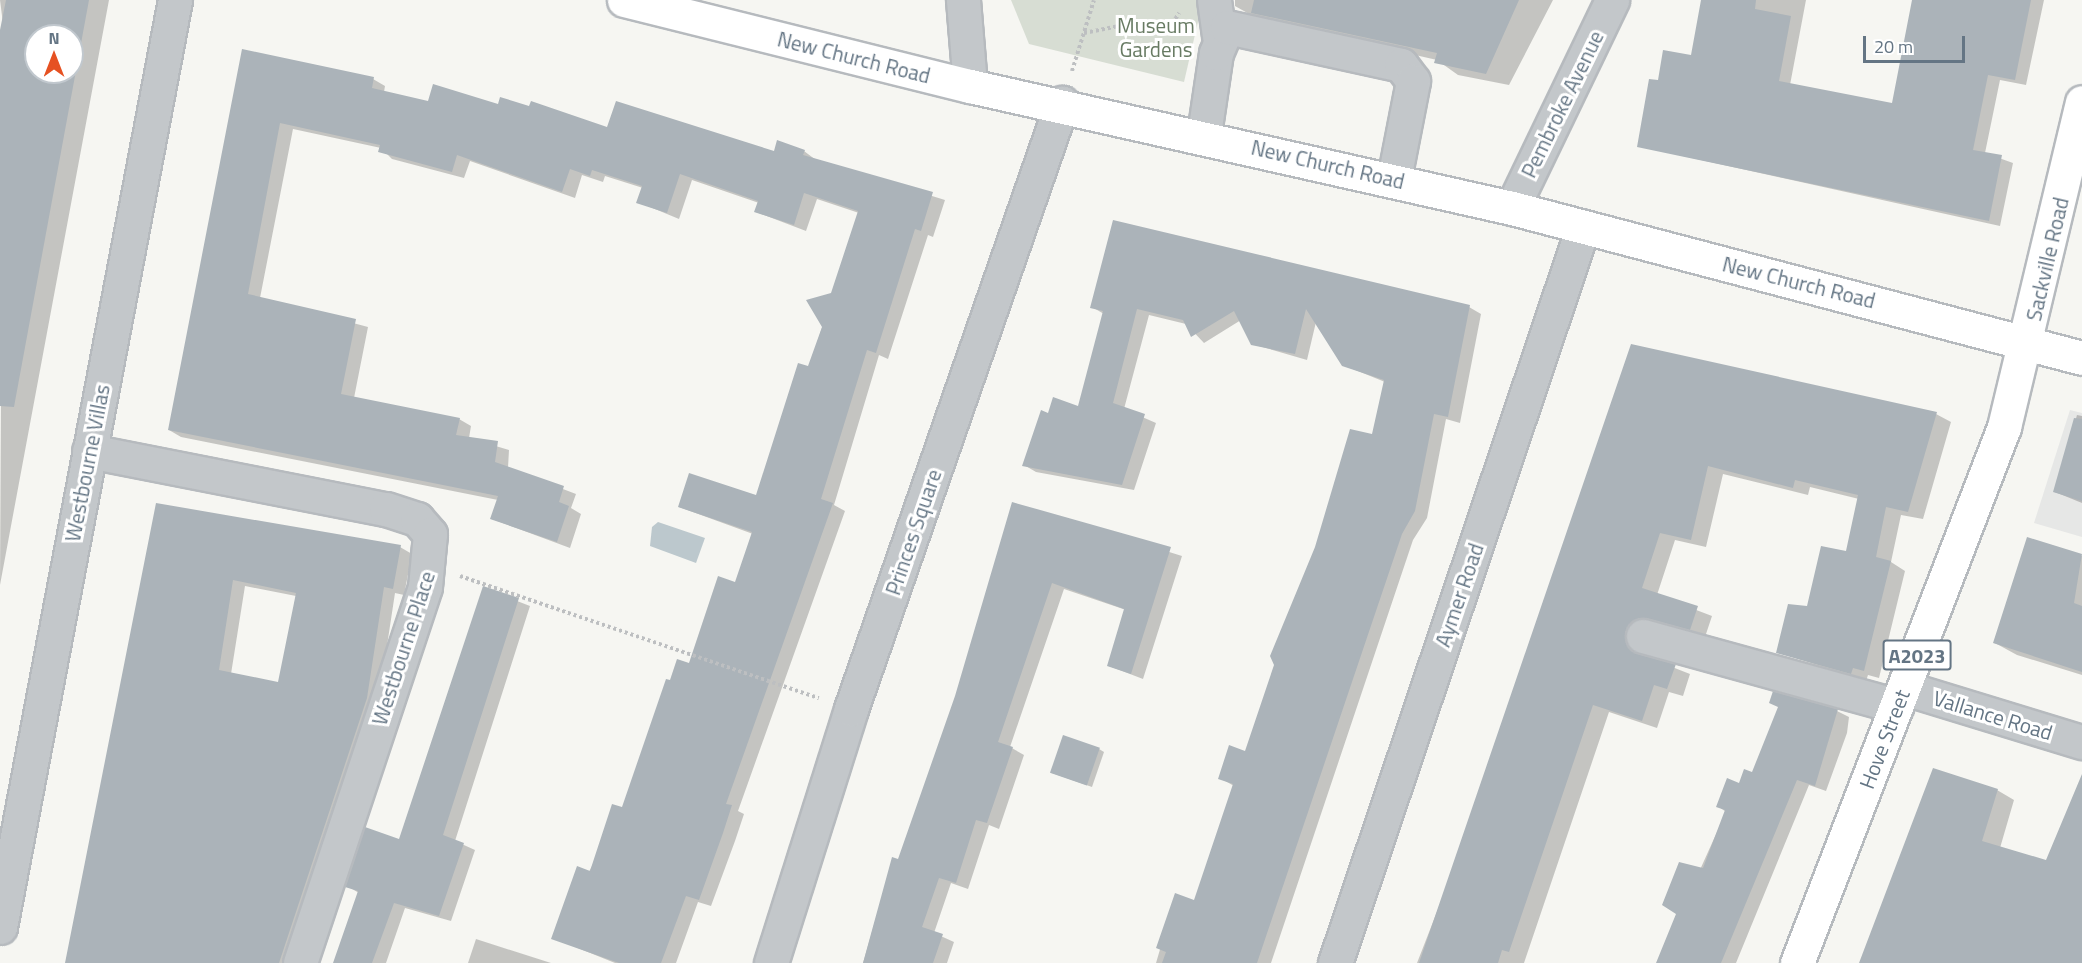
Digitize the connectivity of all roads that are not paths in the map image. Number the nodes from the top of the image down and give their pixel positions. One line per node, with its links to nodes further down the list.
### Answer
1 (175, 0): 16 (street, Westbourne Villas)
2 (624, 0): 7 (main road, New Church Road)
3 (963, 0): 7 (street)
4 (1214, 0): 6 (street)
5 (1612, 0): 12 (street, Pembroke Avenue)
6 (1219, 37): 10 (street); 11 (street)
7 (970, 86): 9 (main road, New Church Road)
8 (2082, 102): 14 (main road, Sackville Road / A2023)
9 (1062, 103): 10 (main road, New Church Road); 22 (street, Princes Square)
10 (1204, 134): 11 (main road, New Church Road)
11 (1394, 179): 12 (main road, New Church Road)
12 (1512, 208): 13 (main road, New Church Road)
13 (1583, 227): 14 (main road, New Church Road); 23 (street, Aymer Road)
14 (2028, 345): 15 (main road, New Church Road); 18 (main road, Hove Street / A2023)
15 (2082, 358)
16 (89, 451): 20 (street, Westbourne Villas); 21 (street, Westbourne Place)
17 (1643, 636): 18 (street, Vallance Road)
18 (1901, 697): 19 (street, Vallance Road); 24 (main road, Hove Street / A2023)
19 (2082, 742)
20 (0, 927)
21 (300, 963)
22 (771, 963)
23 (1335, 963)
24 (1797, 963)

